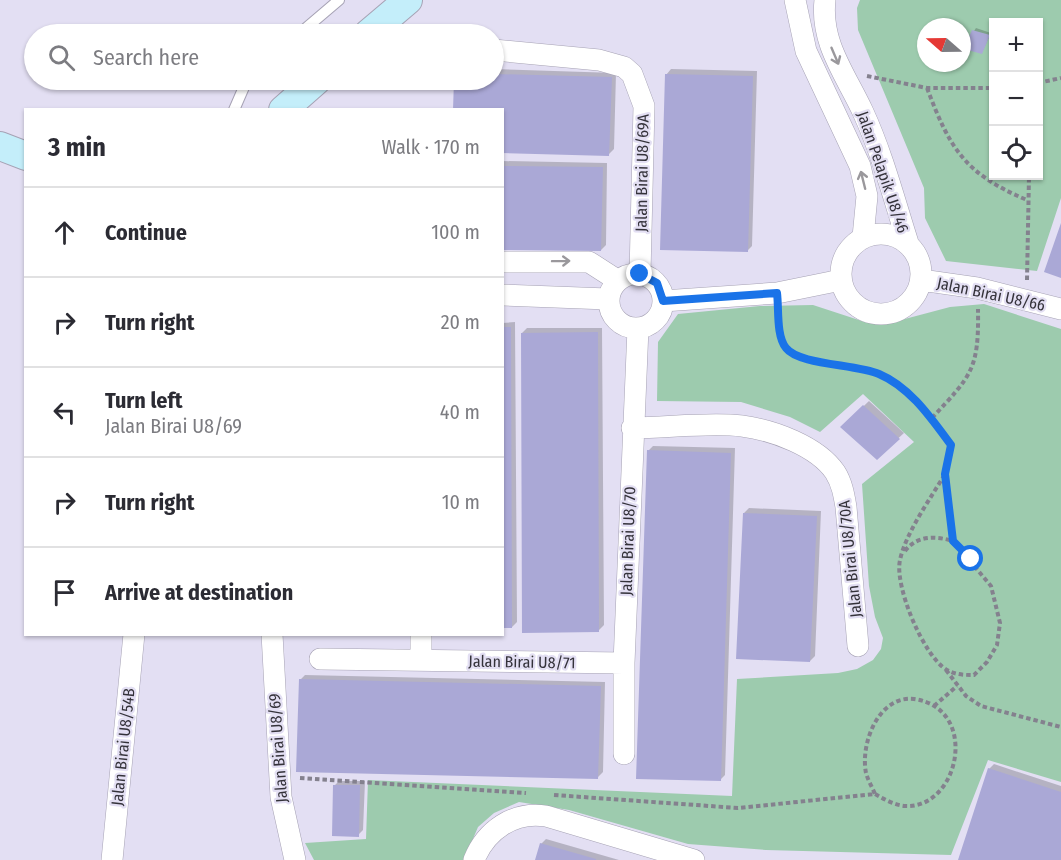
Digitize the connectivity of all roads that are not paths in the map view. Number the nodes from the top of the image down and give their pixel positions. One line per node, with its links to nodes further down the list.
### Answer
1 (339, 0): 5 (lane)
2 (408, 0): 6 (street)
3 (795, 0): 14 (street, Jalan Pelapik U8/46, one-way to 3)
4 (825, 0): 15 (street, Jalan Pelapik U8/46, one-way to 15)
5 (311, 24)
6 (380, 24)
7 (504, 51): 17 (street, Jalan Birai U8/69A)
8 (243, 90): 10 (lane)
9 (306, 90): 11 (street)
10 (235, 108)
11 (285, 108)
12 (0, 146): 13 (street)
13 (24, 155)
14 (862, 237): 15 (street); 18 (street)
15 (908, 243): 19 (street)
16 (504, 262): 20 (street, one-way to 20)
17 (640, 274): 20 (street); 22 (street)
18 (841, 280): 19 (street); 22 (street)
19 (921, 280): 23 (street, Jalan Birai U8/66)
20 (613, 290): 21 (street); 24 (street)
21 (504, 295)
22 (663, 301): 24 (street)
23 (1061, 309)
24 (638, 328): 25 (street, Jalan Birai U8/70)
25 (632, 428): 29 (street, Jalan Birai U8/70A); 32 (street, Jalan Birai U8/70)
26 (134, 636): 34 (street, Jalan Birai U8/54B)
27 (272, 636): 35 (street, Jalan Birai U8/69)
28 (421, 636): 31 (street)
29 (858, 646)
30 (320, 659): 31 (street, Jalan Birai U8/71)
31 (421, 660): 32 (street, Jalan Birai U8/71)
32 (624, 663): 33 (street, Jalan Birai U8/70)
33 (624, 754)
34 (112, 860)
35 (295, 860)
36 (474, 860): 37 (street)
37 (694, 860)

